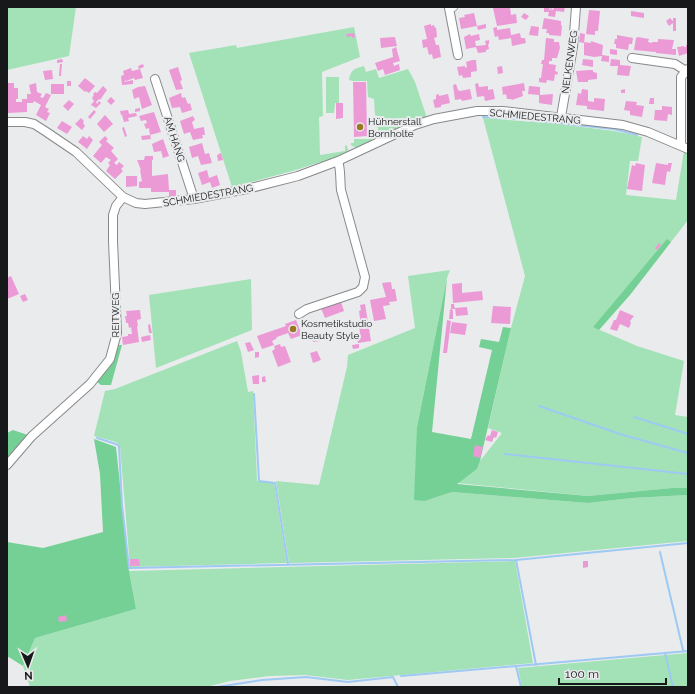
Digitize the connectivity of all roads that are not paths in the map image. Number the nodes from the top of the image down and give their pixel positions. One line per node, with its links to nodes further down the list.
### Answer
1 (453, 7): 3 (street)
2 (576, 7): 7 (street, NELKENWEG)
3 (458, 55)
4 (632, 58): 5 (street)
5 (687, 70): 9 (street)
6 (155, 79): 12 (street, AM HANG)
7 (561, 117): 9 (street, SCHMIEDESTRANG); 10 (street, SCHMIEDESTRANG)
8 (7, 122): 11 (street, SCHMIEDESTRANG)
9 (685, 147)
10 (338, 161): 12 (street, SCHMIEDESTRANG); 13 (street)
11 (123, 197): 12 (street, SCHMIEDESTRANG); 14 (street, REITWEG)
12 (194, 199)
13 (298, 314)
14 (7, 464)

